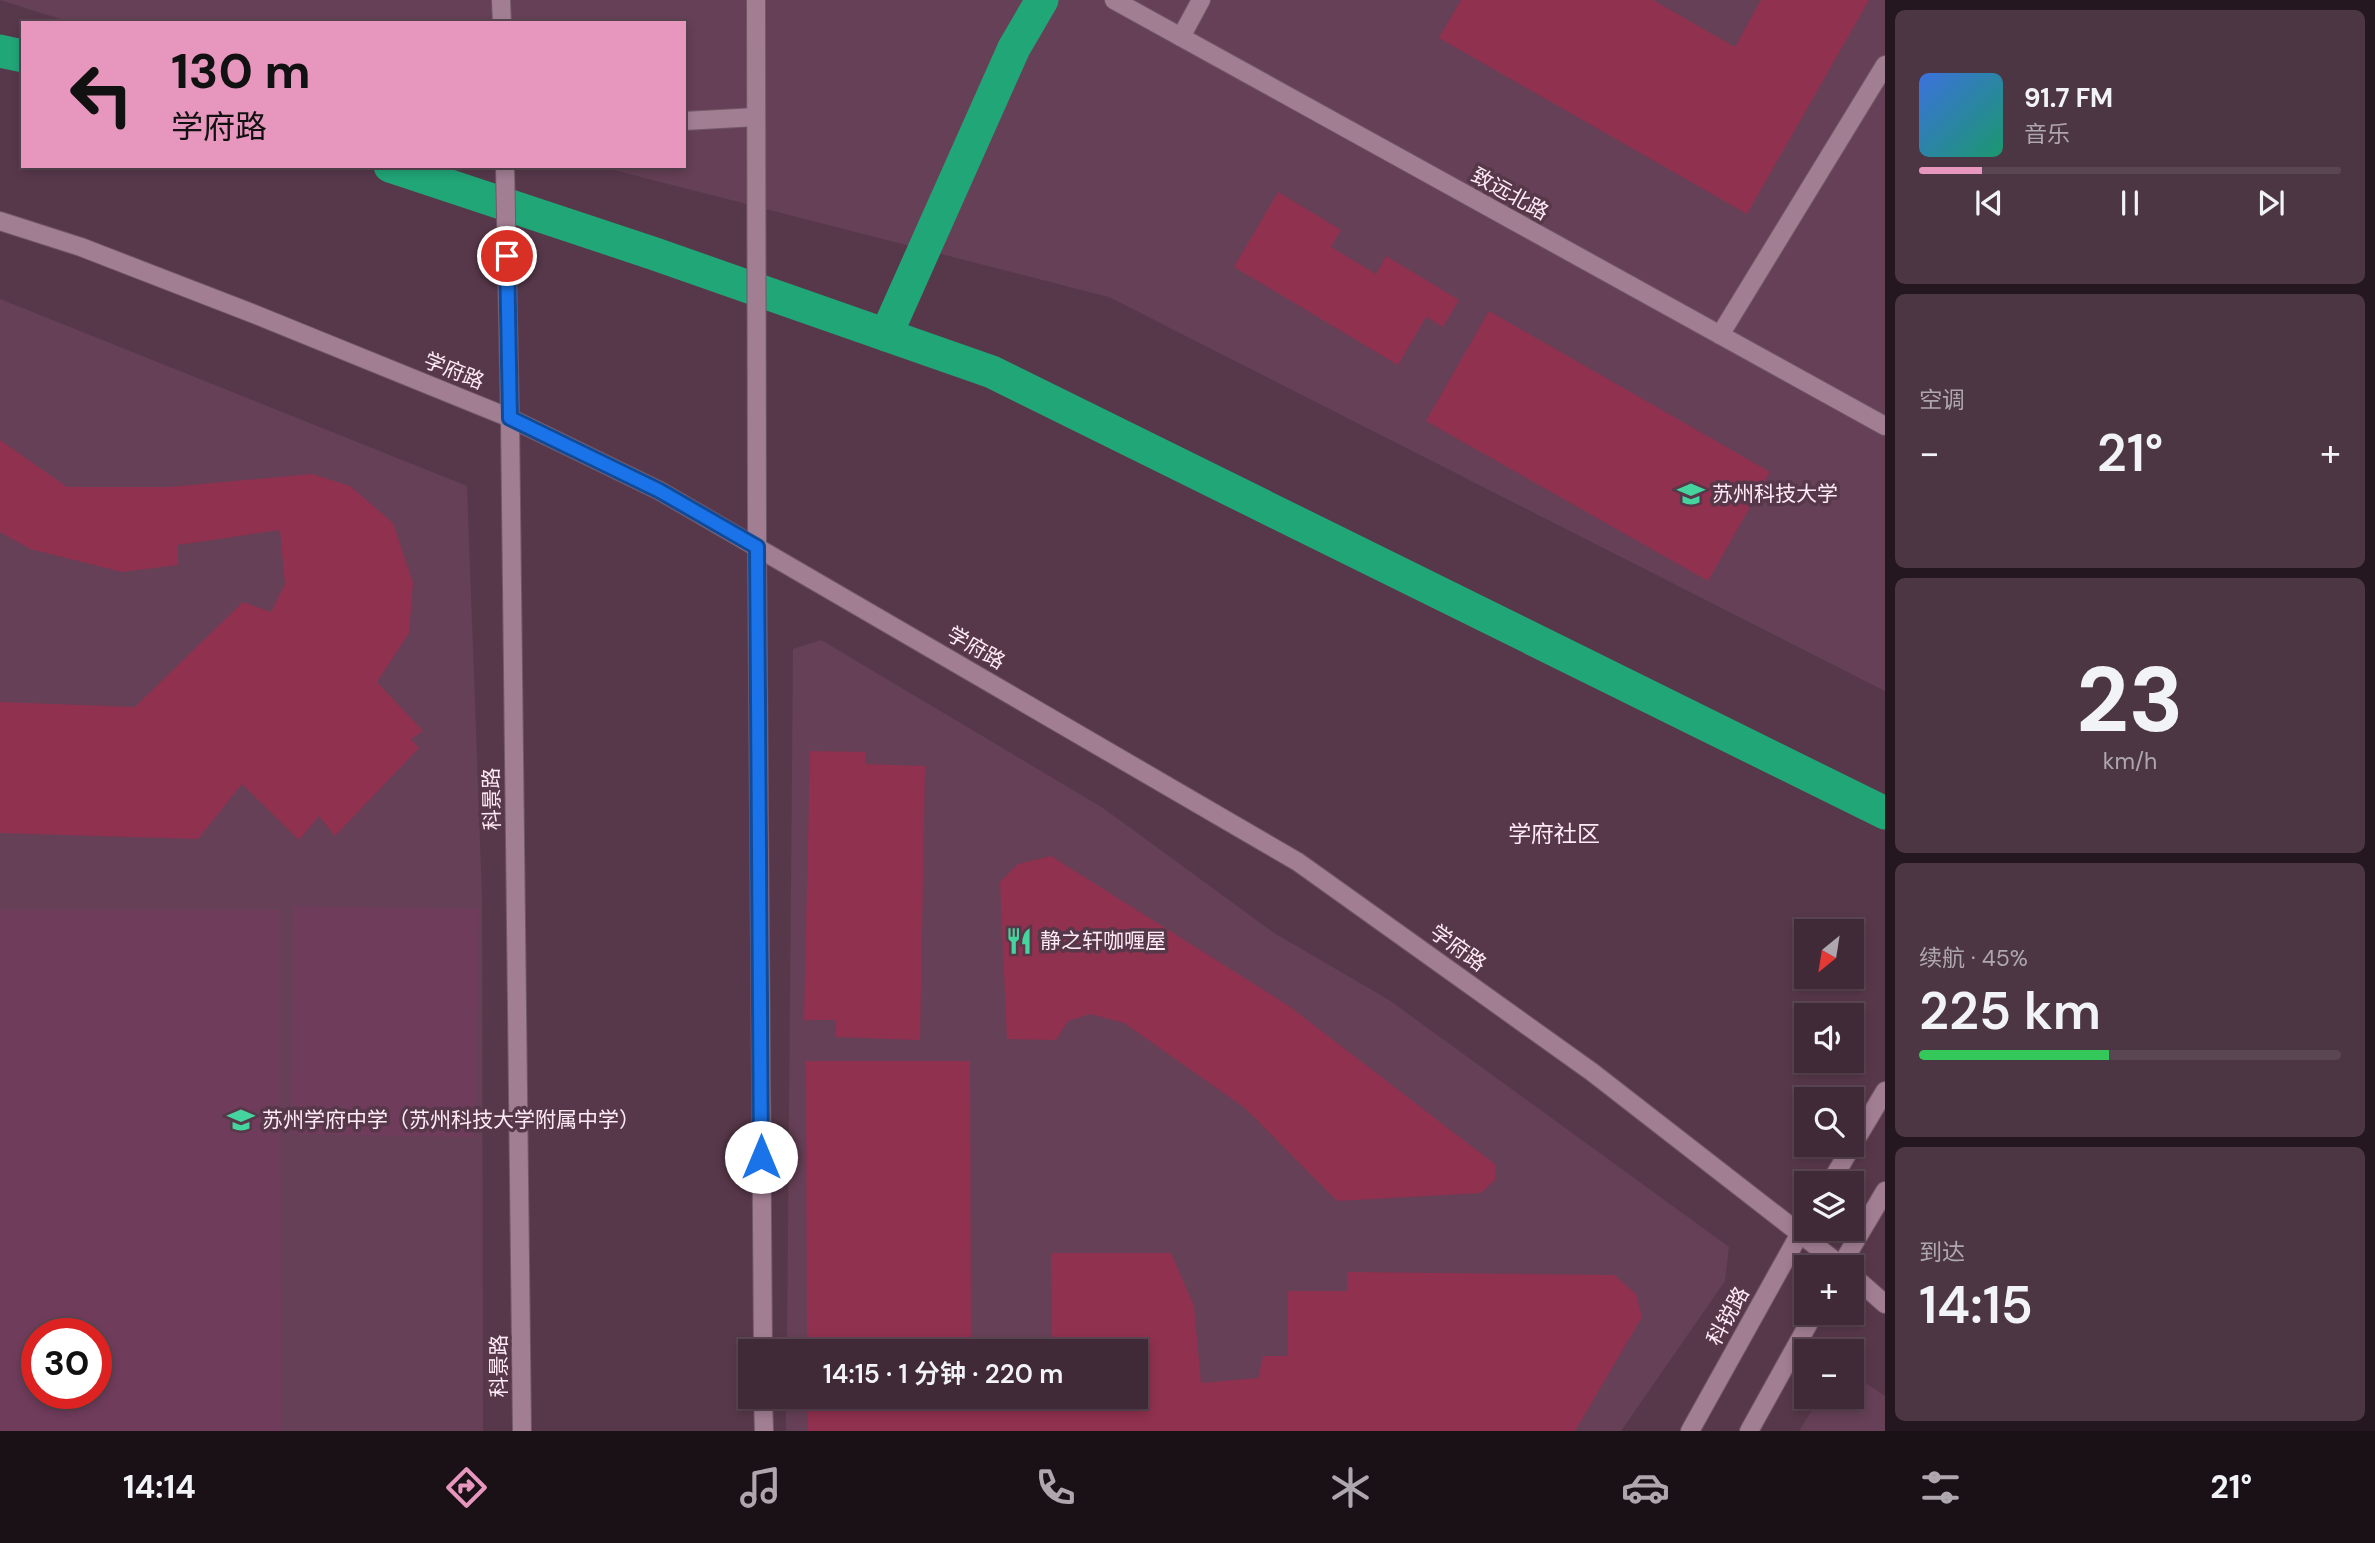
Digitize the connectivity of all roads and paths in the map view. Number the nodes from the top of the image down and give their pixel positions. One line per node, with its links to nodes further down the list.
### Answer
1 (501, 0): 5 (street)
2 (756, 0): 8 (street)
3 (1114, 0): 6 (street, 致远北路)
4 (1201, 0): 6 (street)
5 (502, 21)
6 (1181, 37): 12 (street, 致远北路)
7 (1885, 65): 12 (street)
8 (756, 117): 9 (street); 15 (street)
9 (686, 121)
10 (505, 168): 13 (street, 科景路)
11 (0, 222): 13 (street, 学府路)
12 (1720, 335): 14 (street, 致远北路)
13 (510, 418): 15 (street, 学府路); 29 (street, 科景路)
14 (1885, 426)
15 (757, 547): 19 (street, 学府路); 27 (street)
16 (1885, 1091): 17 (street)
17 (1837, 1171)
18 (1885, 1191): 23 (street)
19 (1794, 1222)
20 (1796, 1241): 31 (street, 科锐路)
21 (1815, 1241): 22 (street, 学府路)
22 (1830, 1255)
23 (1851, 1255)
24 (1864, 1286): 25 (street, 学府路)
25 (1885, 1304)
26 (1808, 1325): 32 (street)
27 (763, 1339)
28 (763, 1409): 30 (street)
29 (522, 1431)
30 (764, 1431)
31 (1690, 1431)
32 (1749, 1431)

